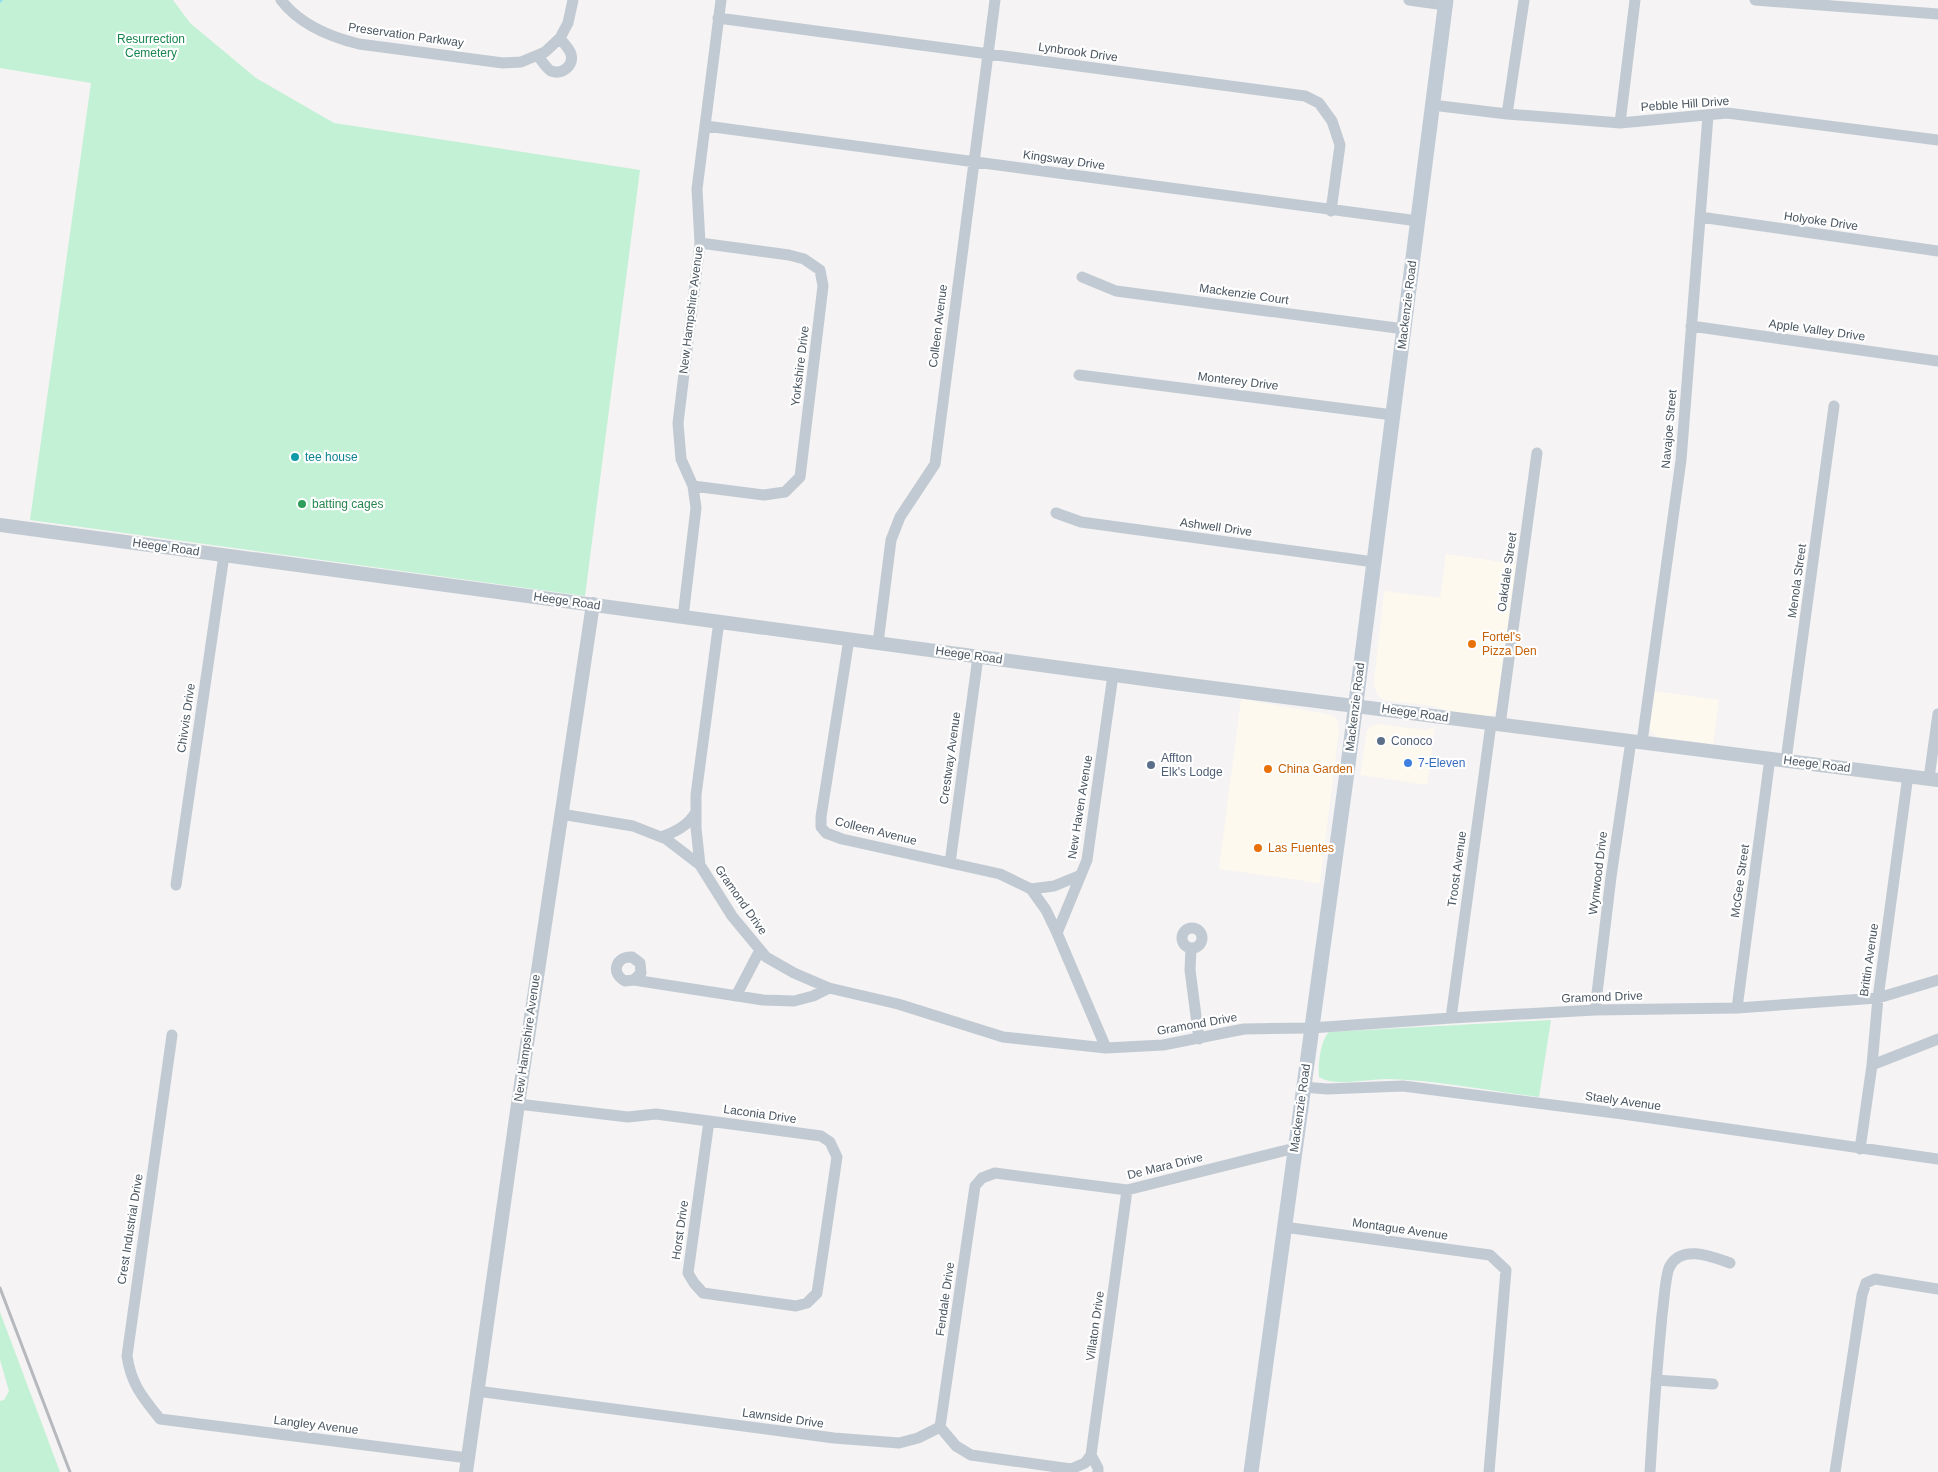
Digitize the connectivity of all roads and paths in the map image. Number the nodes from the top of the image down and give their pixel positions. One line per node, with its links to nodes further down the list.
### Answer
1 (281, 0): 14 (street, Preservation Parkway)
2 (573, 0): 12 (street, Preservation Parkway)
3 (721, 0): 11 (street, New Hampshire Avenue)
4 (995, 0): 13 (street, Colleen Avenue)
5 (1409, 0): 9 (street)
6 (1524, 0): 16 (street)
7 (1635, 0): 18 (street)
8 (1755, 0): 10 (street)
9 (1446, 2): 15 (main road, Mackenzie Road)
10 (1938, 14)
11 (718, 18): 13 (street, Lynbrook Drive); 19 (street, New Hampshire Avenue)
12 (560, 38): 14 (street, Preservation Parkway); 14 (street)
13 (988, 53): 21 (street, Colleen Avenue); 22 (street, Lynbrook Drive)
14 (538, 56)
15 (1432, 105): 16 (street, Pebble Hill Drive); 24 (main road, Mackenzie Road)
16 (1508, 114): 18 (street, Pebble Hill Drive)
17 (1708, 116): 18 (street, Pebble Hill Drive); 20 (street, Pebble Hill Drive); 23 (street, Navajoe Street)
18 (1620, 123)
19 (706, 126): 21 (street, Kingsway Drive); 25 (street, New Hampshire Avenue)
20 (1938, 140)
21 (973, 161): 22 (street, Kingsway Drive); 44 (street, Colleen Avenue)
22 (1331, 211): 24 (street, Kingsway Drive)
23 (1700, 217): 26 (street, Holyoke Drive); 28 (street, Navajoe Street)
24 (1418, 221): 29 (main road, Mackenzie Road)
25 (700, 244): 35 (street, New Hampshire Avenue); 35 (street, Yorkshire Drive)
26 (1938, 251)
27 (1082, 277): 29 (street, Mackenzie Court)
28 (1691, 326): 30 (street, Apple Valley Drive); 50 (street, Navajoe Street)
29 (1404, 329): 33 (main road, Mackenzie Road)
30 (1938, 361)
31 (1079, 375): 33 (street, Monterey Drive)
32 (1834, 406): 52 (street, Menola Street)
33 (1393, 415): 39 (main road, Mackenzie Road)
34 (1537, 453): 49 (street, Oakdale Street)
35 (693, 486): 41 (street, New Hampshire Avenue)
36 (1056, 514): 39 (street, Ashwell Drive)
37 (0, 525): 38 (street, Heege Road)
38 (224, 555): 40 (street, Heege Road); 61 (street, Chivvis Drive)
39 (1374, 562): 47 (main road, Mackenzie Road)
40 (593, 604): 41 (street, Heege Road); 56 (street, New Hampshire Avenue)
41 (683, 617): 42 (street, Heege Road)
42 (719, 621): 43 (street, Heege Road); 55 (street)
43 (849, 639): 44 (street, Heege Road); 58 (street, Colleen Avenue)
44 (878, 643): 45 (street, Heege Road)
45 (978, 657): 46 (street, Heege Road); 58 (street, Crestway Avenue)
46 (1113, 675): 47 (street, Heege Road); 60 (street, New Haven Avenue)
47 (1355, 705): 49 (street, Heege Road); 74 (main road, Mackenzie Road)
48 (1938, 714): 54 (street)
49 (1495, 724): 50 (street, Heege Road); 73 (street, Troost Avenue)
50 (1636, 741): 51 (street, Heege Road); 72 (street, Wynwood Drive)
51 (1770, 758): 52 (street, Heege Road); 71 (street, McGee Street)
52 (1786, 760): 53 (street, Heege Road)
53 (1908, 776): 54 (street, Heege Road); 70 (street, Brittin Avenue)
54 (1934, 779)
55 (696, 812): 57 (street); 59 (street)
56 (561, 814): 57 (street, Gramond Drive); 81 (street, New Hampshire Avenue)
57 (661, 837): 59 (street, Gramond Drive)
58 (950, 863): 62 (street, Colleen Avenue)
59 (700, 864): 65 (street, Gramond Drive)
60 (1081, 875): 62 (street); 63 (street, New Haven Avenue)
61 (176, 885)
62 (1031, 889): 63 (street, Colleen Avenue)
63 (1057, 933): 78 (street)
64 (1191, 948): 76 (street)
65 (760, 950): 68 (street, Gramond Drive); 69 (street)
66 (634, 980): 69 (street)
67 (1938, 980): 70 (street, Gramond Drive)
68 (829, 988): 69 (street); 78 (street, Gramond Drive)
69 (736, 996)
70 (1878, 998): 71 (street, Gramond Drive); 79 (street, Brittin Avenue)
71 (1737, 1008): 72 (street, Gramond Drive)
72 (1595, 1010): 73 (street, Gramond Drive)
73 (1451, 1018): 74 (street, Gramond Drive)
74 (1311, 1028): 76 (street, Gramond Drive); 80 (main road, Mackenzie Road)
75 (172, 1035): 95 (street, Crest Industrial Drive)
76 (1199, 1039): 78 (street, Gramond Drive)
77 (1938, 1039): 79 (street)
78 (1106, 1048)
79 (1872, 1064): 84 (street, Brittin Avenue)
80 (1303, 1087): 83 (main road, Mackenzie Road); 84 (street, Staely Avenue)
81 (518, 1104): 82 (street, Laconia Drive); 94 (street, New Hampshire Avenue)
82 (709, 1121): 91 (street, Horst Drive); 91 (street, Laconia Drive)
83 (1295, 1148): 87 (street, De Mara Drive); 88 (main road, Mackenzie Road)
84 (1860, 1149): 85 (street, Staely Avenue)
85 (1938, 1159)
86 (982, 1178): 87 (street, De Mara Drive); 96 (street, Fendale Drive)
87 (1127, 1190): 97 (street, Villaton Drive)
88 (1284, 1227): 101 (main road, Mackenzie Road); 102 (street, Montague Avenue)
89 (1730, 1262): 92 (street)
90 (1938, 1289): 104 (street)
91 (807, 1303)
92 (1656, 1380): 93 (street); 103 (street)
93 (1713, 1384)
94 (477, 1390): 96 (street, Lawnside Drive); 98 (street, New Hampshire Avenue)
95 (160, 1419): 98 (street, Langley Avenue)
96 (940, 1427): 99 (street)
97 (1088, 1459): 99 (street); 100 (street)
98 (467, 1465)
99 (1072, 1471)
100 (1098, 1472)
101 (1251, 1472)
102 (1489, 1472)
103 (1650, 1472)
104 (1835, 1472)

